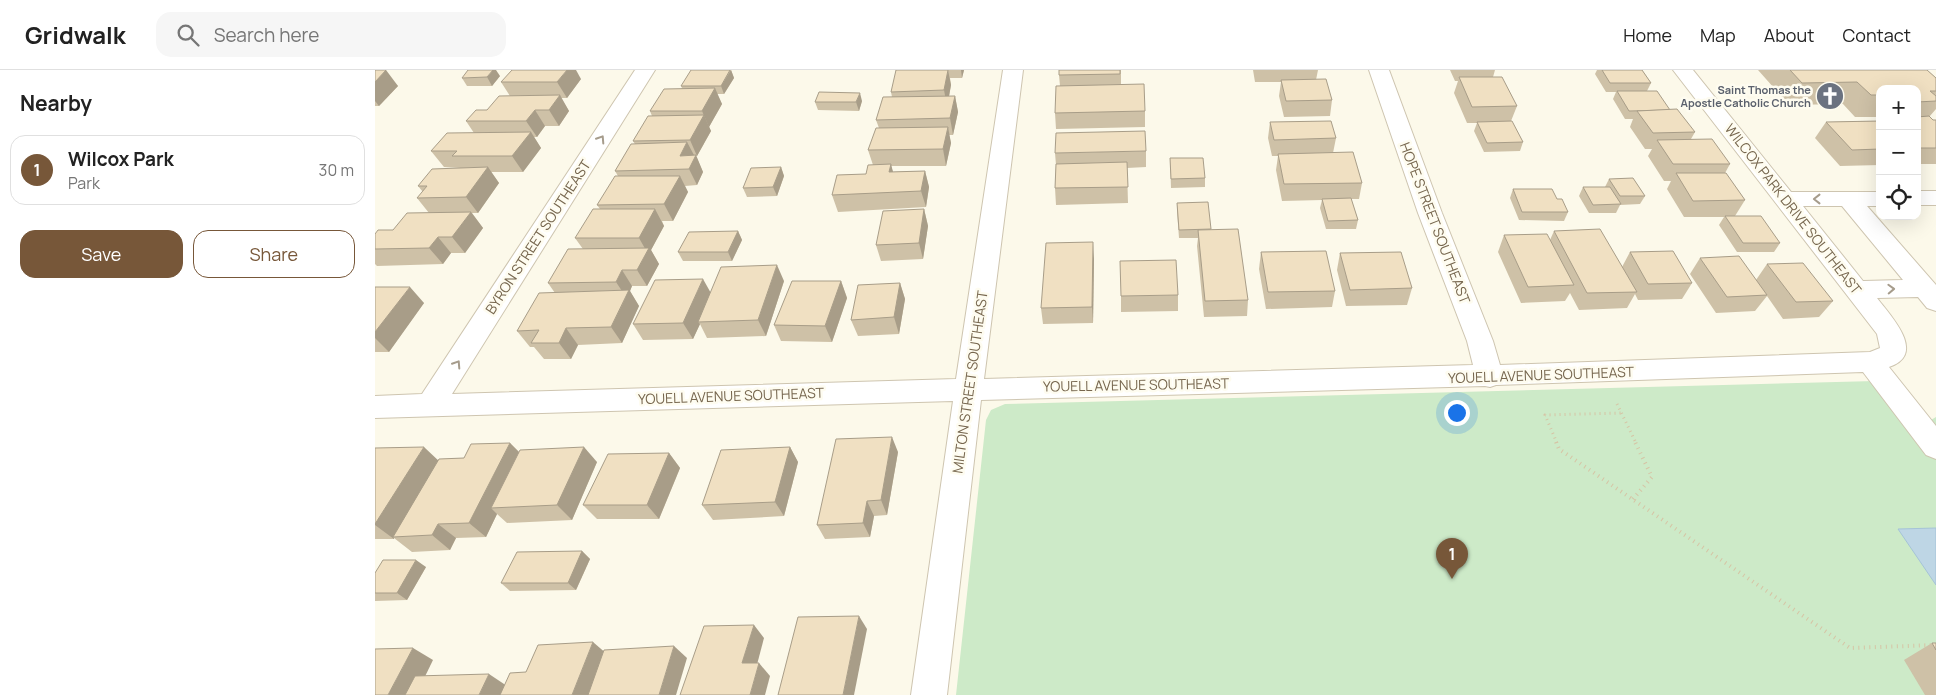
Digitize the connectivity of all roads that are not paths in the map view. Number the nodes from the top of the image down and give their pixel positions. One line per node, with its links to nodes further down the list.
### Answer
1 (645, 70): 15 (street, BYRON STREET SOUTHEAST, one-way to 1)
2 (1013, 70): 14 (street, MILTON STREET SOUTHEAST)
3 (1379, 70): 13 (street, HOPE STREET SOUTHEAST)
4 (1683, 70): 7 (street, WILCOX PARK DRIVE SOUTHEAST)
5 (1921, 198): 6 (street)
6 (1936, 198)
7 (1785, 199): 8 (street, one-way to 7); 10 (street, WILCOX PARK DRIVE SOUTHEAST)
8 (1848, 199): 9 (street); 11 (street)
9 (1876, 199)
10 (1857, 290): 11 (street, one-way to 11); 12 (street, WILCOX PARK DRIVE SOUTHEAST)
11 (1930, 295)
12 (1882, 357): 13 (street, YOUELL AVENUE SOUTHEAST); 17 (street)
13 (1490, 377): 14 (street, YOUELL AVENUE SOUTHEAST)
14 (969, 389): 15 (street, YOUELL AVENUE SOUTHEAST); 18 (street, MILTON STREET SOUTHEAST)
15 (430, 405): 16 (street, YOUELL AVENUE SOUTHEAST)
16 (375, 406)
17 (1936, 447)
18 (929, 695)

